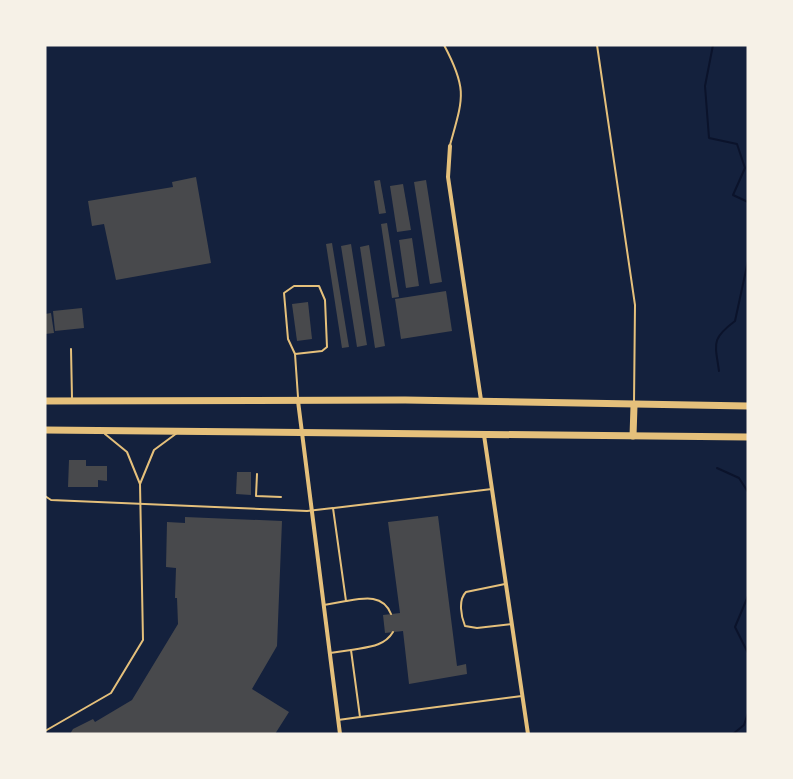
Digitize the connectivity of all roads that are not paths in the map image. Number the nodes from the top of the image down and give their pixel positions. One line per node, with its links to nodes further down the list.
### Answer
1 (444, 45): 3 (lane)
2 (597, 45): 10 (lane)
3 (450, 146): 9 (street)
4 (71, 349): 8 (lane)
5 (295, 354): 5 (lane); 7 (lane)
6 (45, 400): 8 (highway)
7 (298, 400): 8 (highway); 9 (highway); 15 (street)
8 (72, 401)
9 (482, 403): 10 (highway)
10 (634, 406): 11 (highway); 17 (highway)
11 (748, 406)
12 (45, 430): 13 (highway)
13 (100, 430): 14 (highway); 20 (lane)
14 (180, 432): 15 (highway); 20 (lane)
15 (302, 433): 16 (highway); 26 (street)
16 (484, 434): 17 (highway); 21 (street)
17 (633, 436): 18 (highway)
18 (748, 437)
19 (257, 474): 23 (lane)
20 (140, 484): 24 (lane)
21 (492, 489): 25 (lane); 27 (street)
22 (45, 496): 24 (lane)
23 (281, 496)
24 (140, 505): 26 (lane); 38 (lane)
25 (333, 508): 26 (lane); 28 (lane)
26 (311, 511): 29 (street)
27 (506, 584): 31 (street); 31 (lane)
28 (346, 601): 29 (lane); 30 (lane)
29 (324, 605): 34 (street)
30 (391, 614)
31 (512, 624): 35 (street)
32 (393, 632): 33 (lane)
33 (351, 650): 34 (lane); 36 (lane)
34 (330, 653): 37 (street)
35 (522, 696): 36 (lane); 40 (street)
36 (360, 717): 37 (lane)
37 (338, 720): 39 (street)
38 (45, 731)
39 (340, 734)
40 (528, 734)

